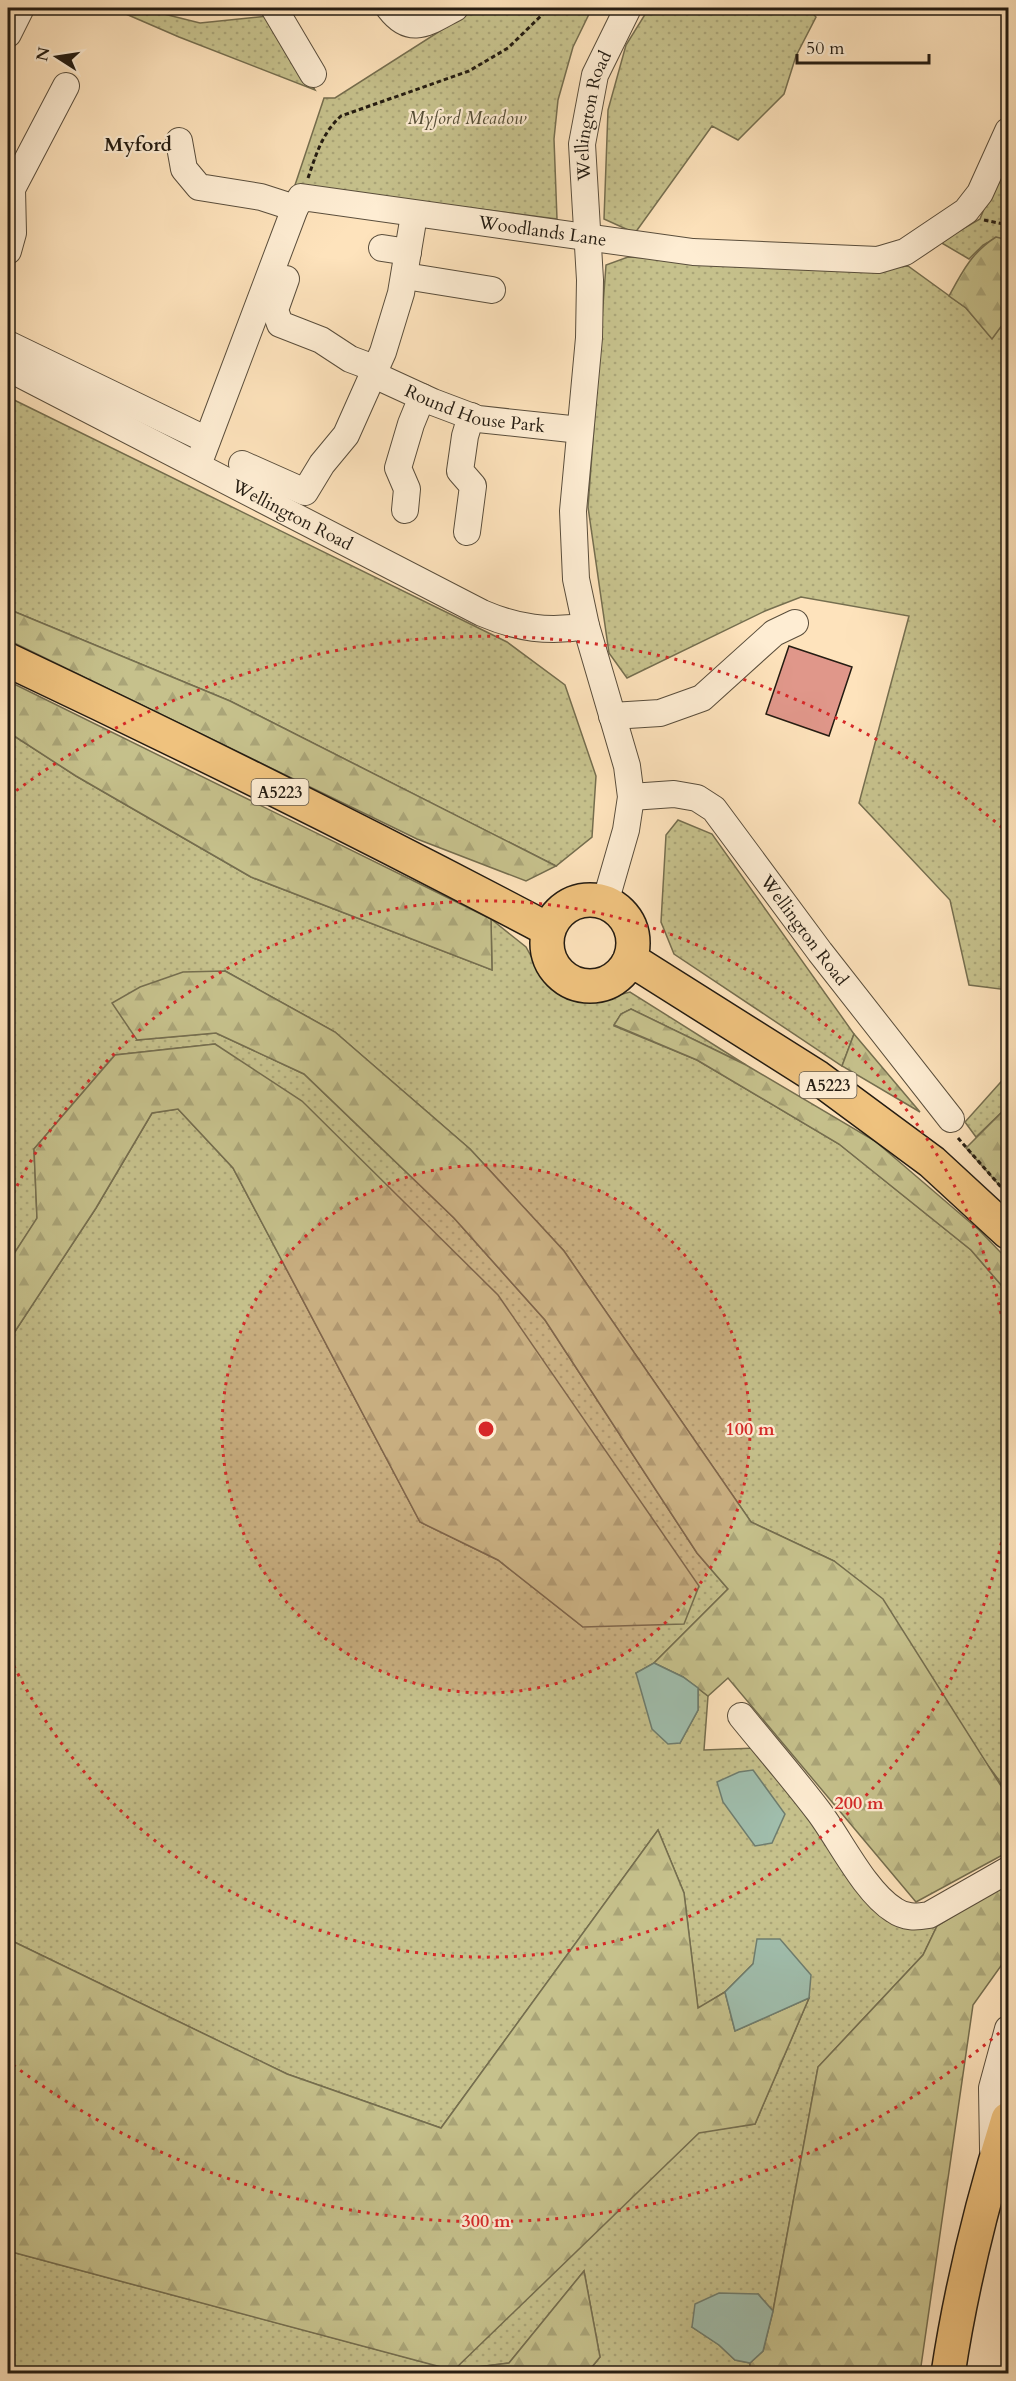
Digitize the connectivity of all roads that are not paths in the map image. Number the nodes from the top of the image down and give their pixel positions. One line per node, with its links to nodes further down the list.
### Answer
1 (21, 8): 6 (street)
2 (274, 8): 7 (street)
3 (389, 8): 4 (street)
4 (455, 8)
5 (628, 8): 13 (street, Wellington Road)
6 (8, 34)
7 (313, 74)
8 (66, 86): 12 (street)
9 (1008, 131): 13 (street, Woodlands Lane)
10 (179, 141): 11 (street, Woodlands Lane)
11 (298, 202): 13 (street, Woodlands Lane); 25 (street)
12 (10, 207): 15 (street)
13 (588, 237): 24 (street, Wellington Road)
14 (382, 248): 16 (street)
15 (8, 251)
16 (408, 252): 18 (street); 20 (street)
17 (293, 258): 20 (street, Round House Park)
18 (492, 290)
19 (8, 344): 25 (street)
20 (376, 365): 22 (street, Round House Park); 26 (street)
21 (8, 368): 27 (street, Wellington Road)
22 (422, 397): 23 (street, Round House Park); 28 (street)
23 (471, 416): 24 (street, Round House Park); 29 (street)
24 (580, 430): 31 (street, Wellington Road)
25 (207, 441): 27 (street)
26 (242, 464)
27 (198, 465): 31 (street, Wellington Road)
28 (405, 510)
29 (467, 532)
30 (795, 623): 33 (street)
31 (586, 626): 33 (street, Wellington Road)
32 (8, 660): 36 (main road, A5223)
33 (612, 716): 34 (street, Wellington Road)
34 (631, 797): 35 (street, Wellington Road); 38 (street, Wellington Road)
35 (605, 903): 36 (main road); 37 (main road)
36 (549, 930): 37 (main road)
37 (630, 959): 39 (main road, A5223)
38 (951, 1119)
39 (1008, 1232)
40 (741, 1716): 41 (street)
41 (1008, 1870)
42 (1008, 2030): 44 (street)
43 (1008, 2119): 44 (main road)
44 (994, 2167): 45 (main road)
45 (948, 2373)

